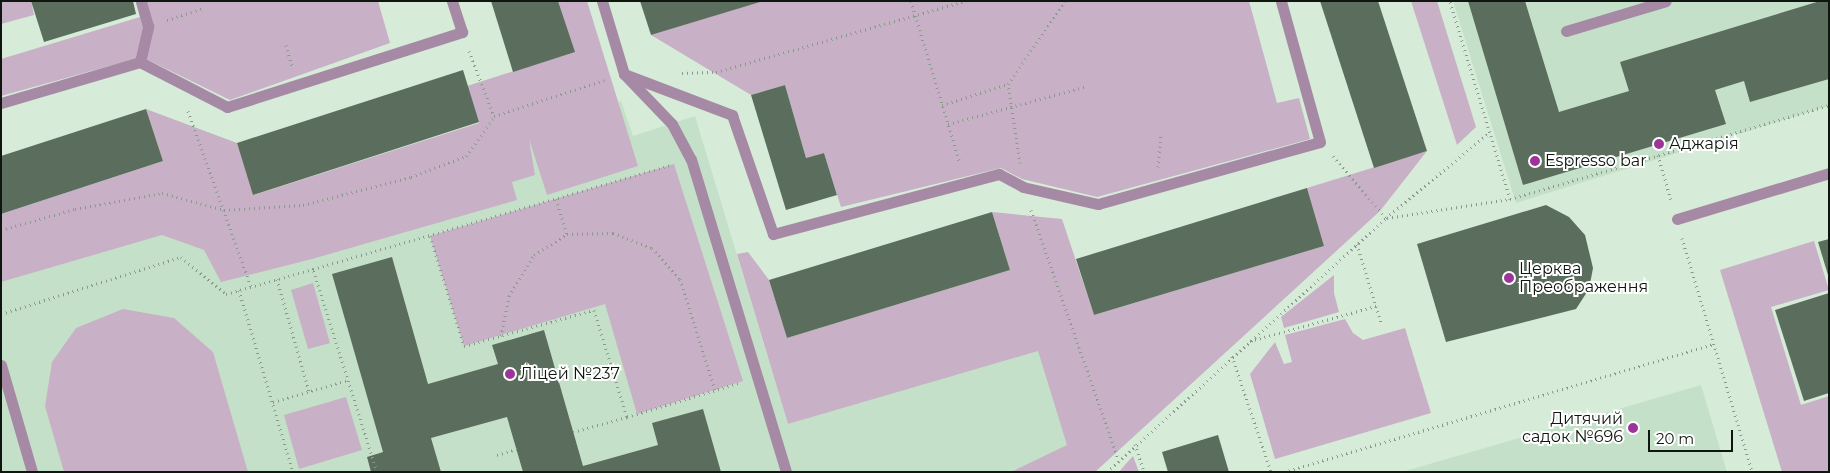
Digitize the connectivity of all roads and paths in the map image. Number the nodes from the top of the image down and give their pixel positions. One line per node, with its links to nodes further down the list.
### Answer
1 (141, 1): 12 (lane)
2 (452, 1): 14 (lane)
3 (602, 1): 17 (lane)
4 (911, 1): 11 (path)
5 (966, 1): 11 (path)
6 (1065, 1): 19 (path)
7 (1282, 1): 29 (lane)
8 (1450, 1): 27 (path)
9 (1666, 1): 13 (lane)
10 (204, 8): 12 (path)
11 (915, 16): 16 (path); 22 (path)
12 (148, 26): 15 (lane)
13 (1566, 31)
14 (462, 32): 18 (lane); 25 (path)
15 (140, 62): 18 (lane); 21 (lane)
16 (679, 73)
17 (624, 74): 25 (path); 31 (lane); 33 (lane)
18 (178, 81): 38 (path)
19 (1008, 84): 22 (path); 23 (path)
20 (1088, 86): 23 (path)
21 (1, 103)
22 (942, 105): 26 (path)
23 (1011, 105): 26 (path); 34 (path)
24 (1829, 105): 30 (path)
25 (494, 116): 38 (path)
26 (948, 124): 33 (path)
27 (1490, 132): 37 (path); 39 (path)
28 (1161, 135): 35 (path)
29 (1320, 142): 35 (lane); 39 (path)
30 (1658, 155): 37 (path); 40 (path)
31 (691, 159): 36 (path); 57 (lane)
32 (1829, 173): 40 (lane)
33 (966, 183): 34 (lane)
34 (1023, 187): 35 (lane); 67 (path)
35 (1156, 188)
36 (556, 198): 42 (path); 43 (path)
37 (1510, 199): 39 (path)
38 (224, 210): 41 (path); 47 (path)
39 (1386, 218): 44 (path)
40 (1677, 219): 54 (path)
41 (1, 230)
42 (566, 234): 52 (path); 59 (path)
43 (430, 236): 45 (path); 52 (path)
44 (1357, 244): 49 (path); 53 (path)
45 (313, 268): 46 (path); 58 (path)
46 (277, 279): 47 (path); 60 (path)
47 (251, 286): 48 (path)
48 (239, 290): 50 (path); 61 (path)
49 (1376, 306): 51 (path); 53 (path)
50 (1, 314)
51 (1381, 323)
52 (501, 336): 62 (path)
53 (1250, 341): 55 (path)
54 (1714, 344): 75 (path); 76 (path)
55 (1232, 356): 64 (path); 74 (path)
56 (1, 365): 68 (lane)
57 (758, 377): 59 (path); 71 (lane)
58 (348, 380): 60 (path); 70 (path)
59 (715, 390): 62 (path)
60 (309, 391): 61 (path)
61 (272, 402): 69 (path)
62 (627, 417): 63 (path)
63 (573, 432)
64 (1136, 444): 67 (path); 73 (path)
65 (517, 449): 66 (path)
66 (497, 455)
67 (1118, 460): 72 (path)
68 (32, 472)
69 (293, 472)
70 (377, 472)
71 (786, 472)
72 (1107, 472)
73 (1144, 472)
74 (1271, 472)
75 (1284, 472)
76 (1752, 472)

